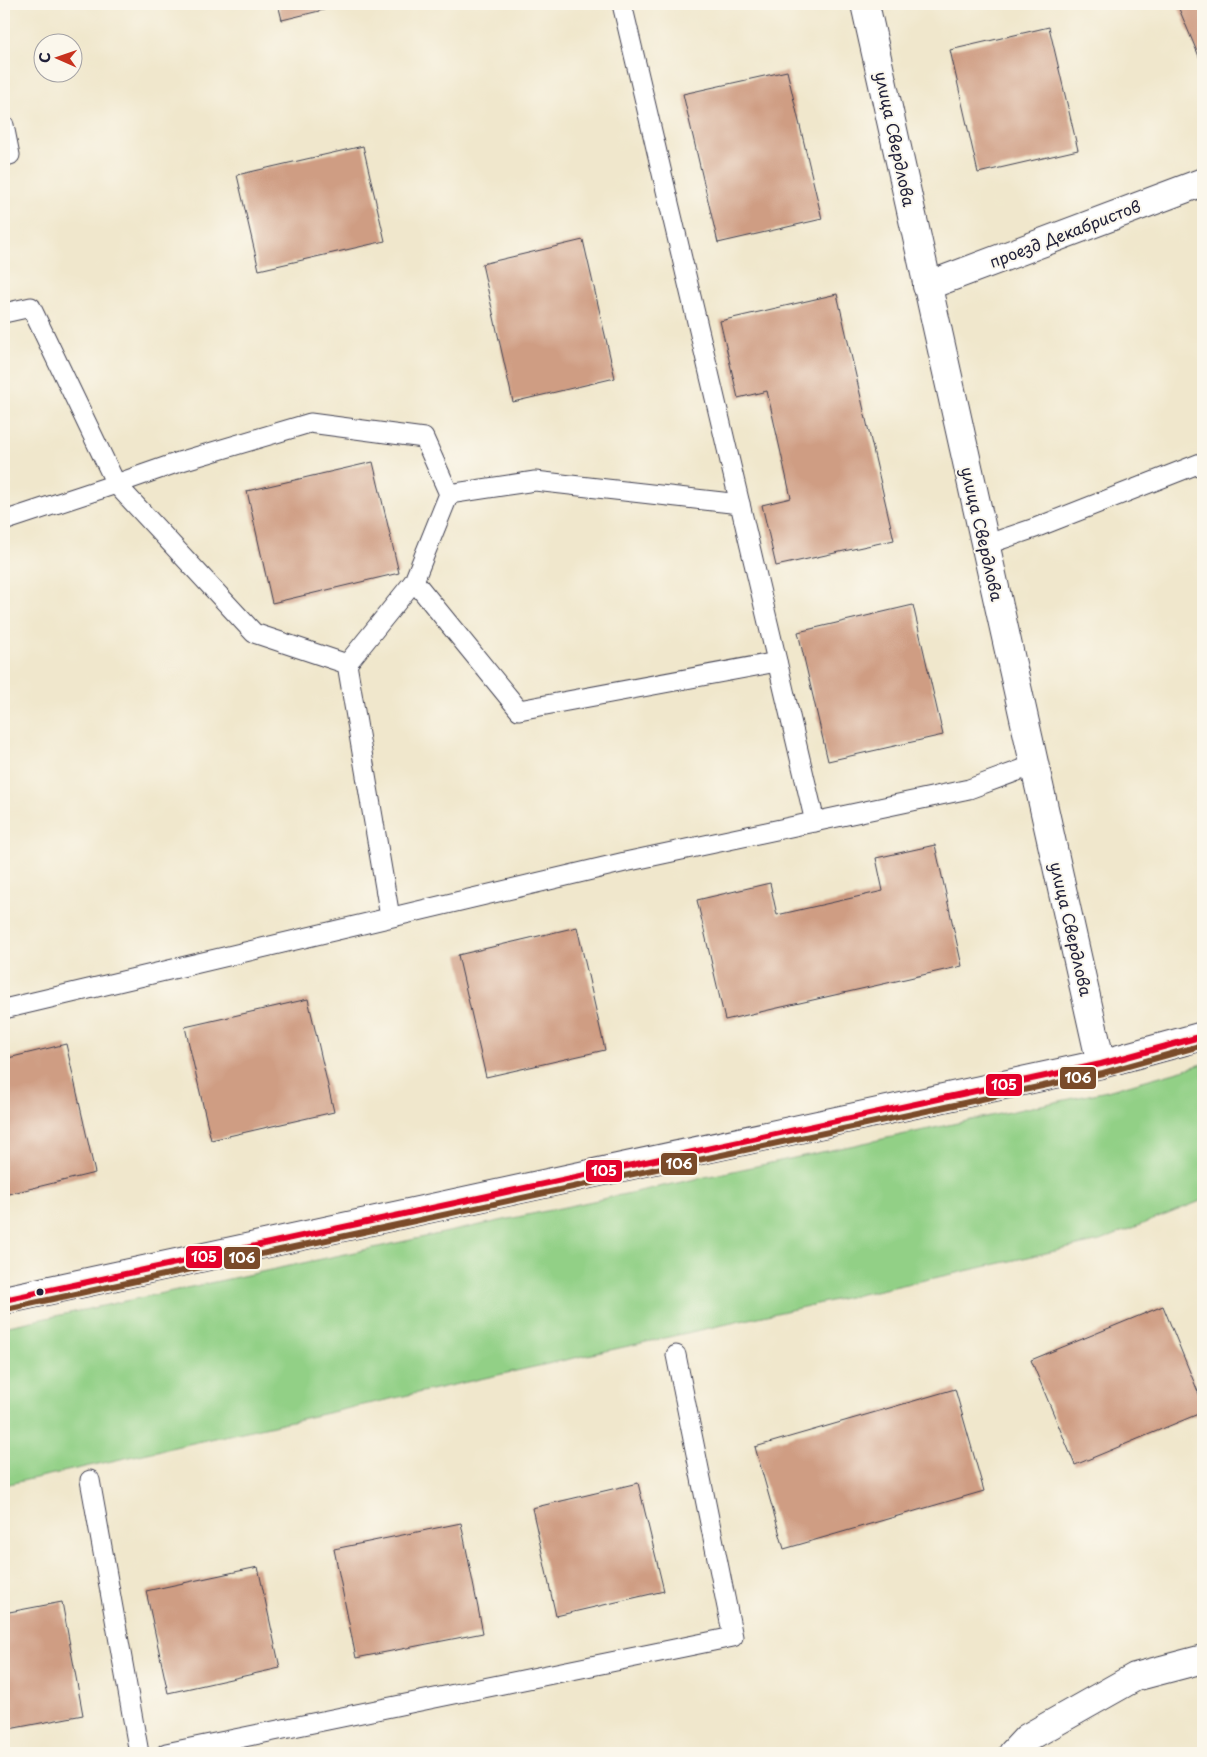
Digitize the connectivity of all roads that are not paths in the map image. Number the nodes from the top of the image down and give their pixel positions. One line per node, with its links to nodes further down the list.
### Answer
1 (622, 4): 11 (lane)
2 (865, 4): 6 (street, улица Свердлова)
3 (4, 125): 4 (lane)
4 (10, 155)
5 (1203, 182): 6 (street, проезд Декабристов)
6 (927, 286): 13 (street, улица Свердлова)
7 (4, 313): 9 (lane)
8 (1203, 462): 13 (lane)
9 (116, 484): 10 (lane); 12 (lane); 16 (lane)
10 (449, 494): 11 (lane); 14 (lane)
11 (740, 504): 15 (lane)
12 (4, 521)
13 (985, 545): 17 (street, улица Свердлова)
14 (414, 581): 15 (lane); 16 (lane)
15 (777, 662): 18 (lane)
16 (346, 664): 19 (lane)
17 (1034, 765): 18 (lane); 22 (street, улица Свердлова)
18 (815, 822): 19 (lane)
19 (390, 917): 20 (lane)
20 (4, 1009)
21 (1203, 1036): 22 (street)
22 (1101, 1064): 23 (street)
23 (4, 1300)
24 (676, 1355): 28 (lane)
25 (90, 1480): 27 (lane)
26 (1203, 1659): 29 (street)
27 (139, 1753)
28 (166, 1753)
29 (1013, 1753)

